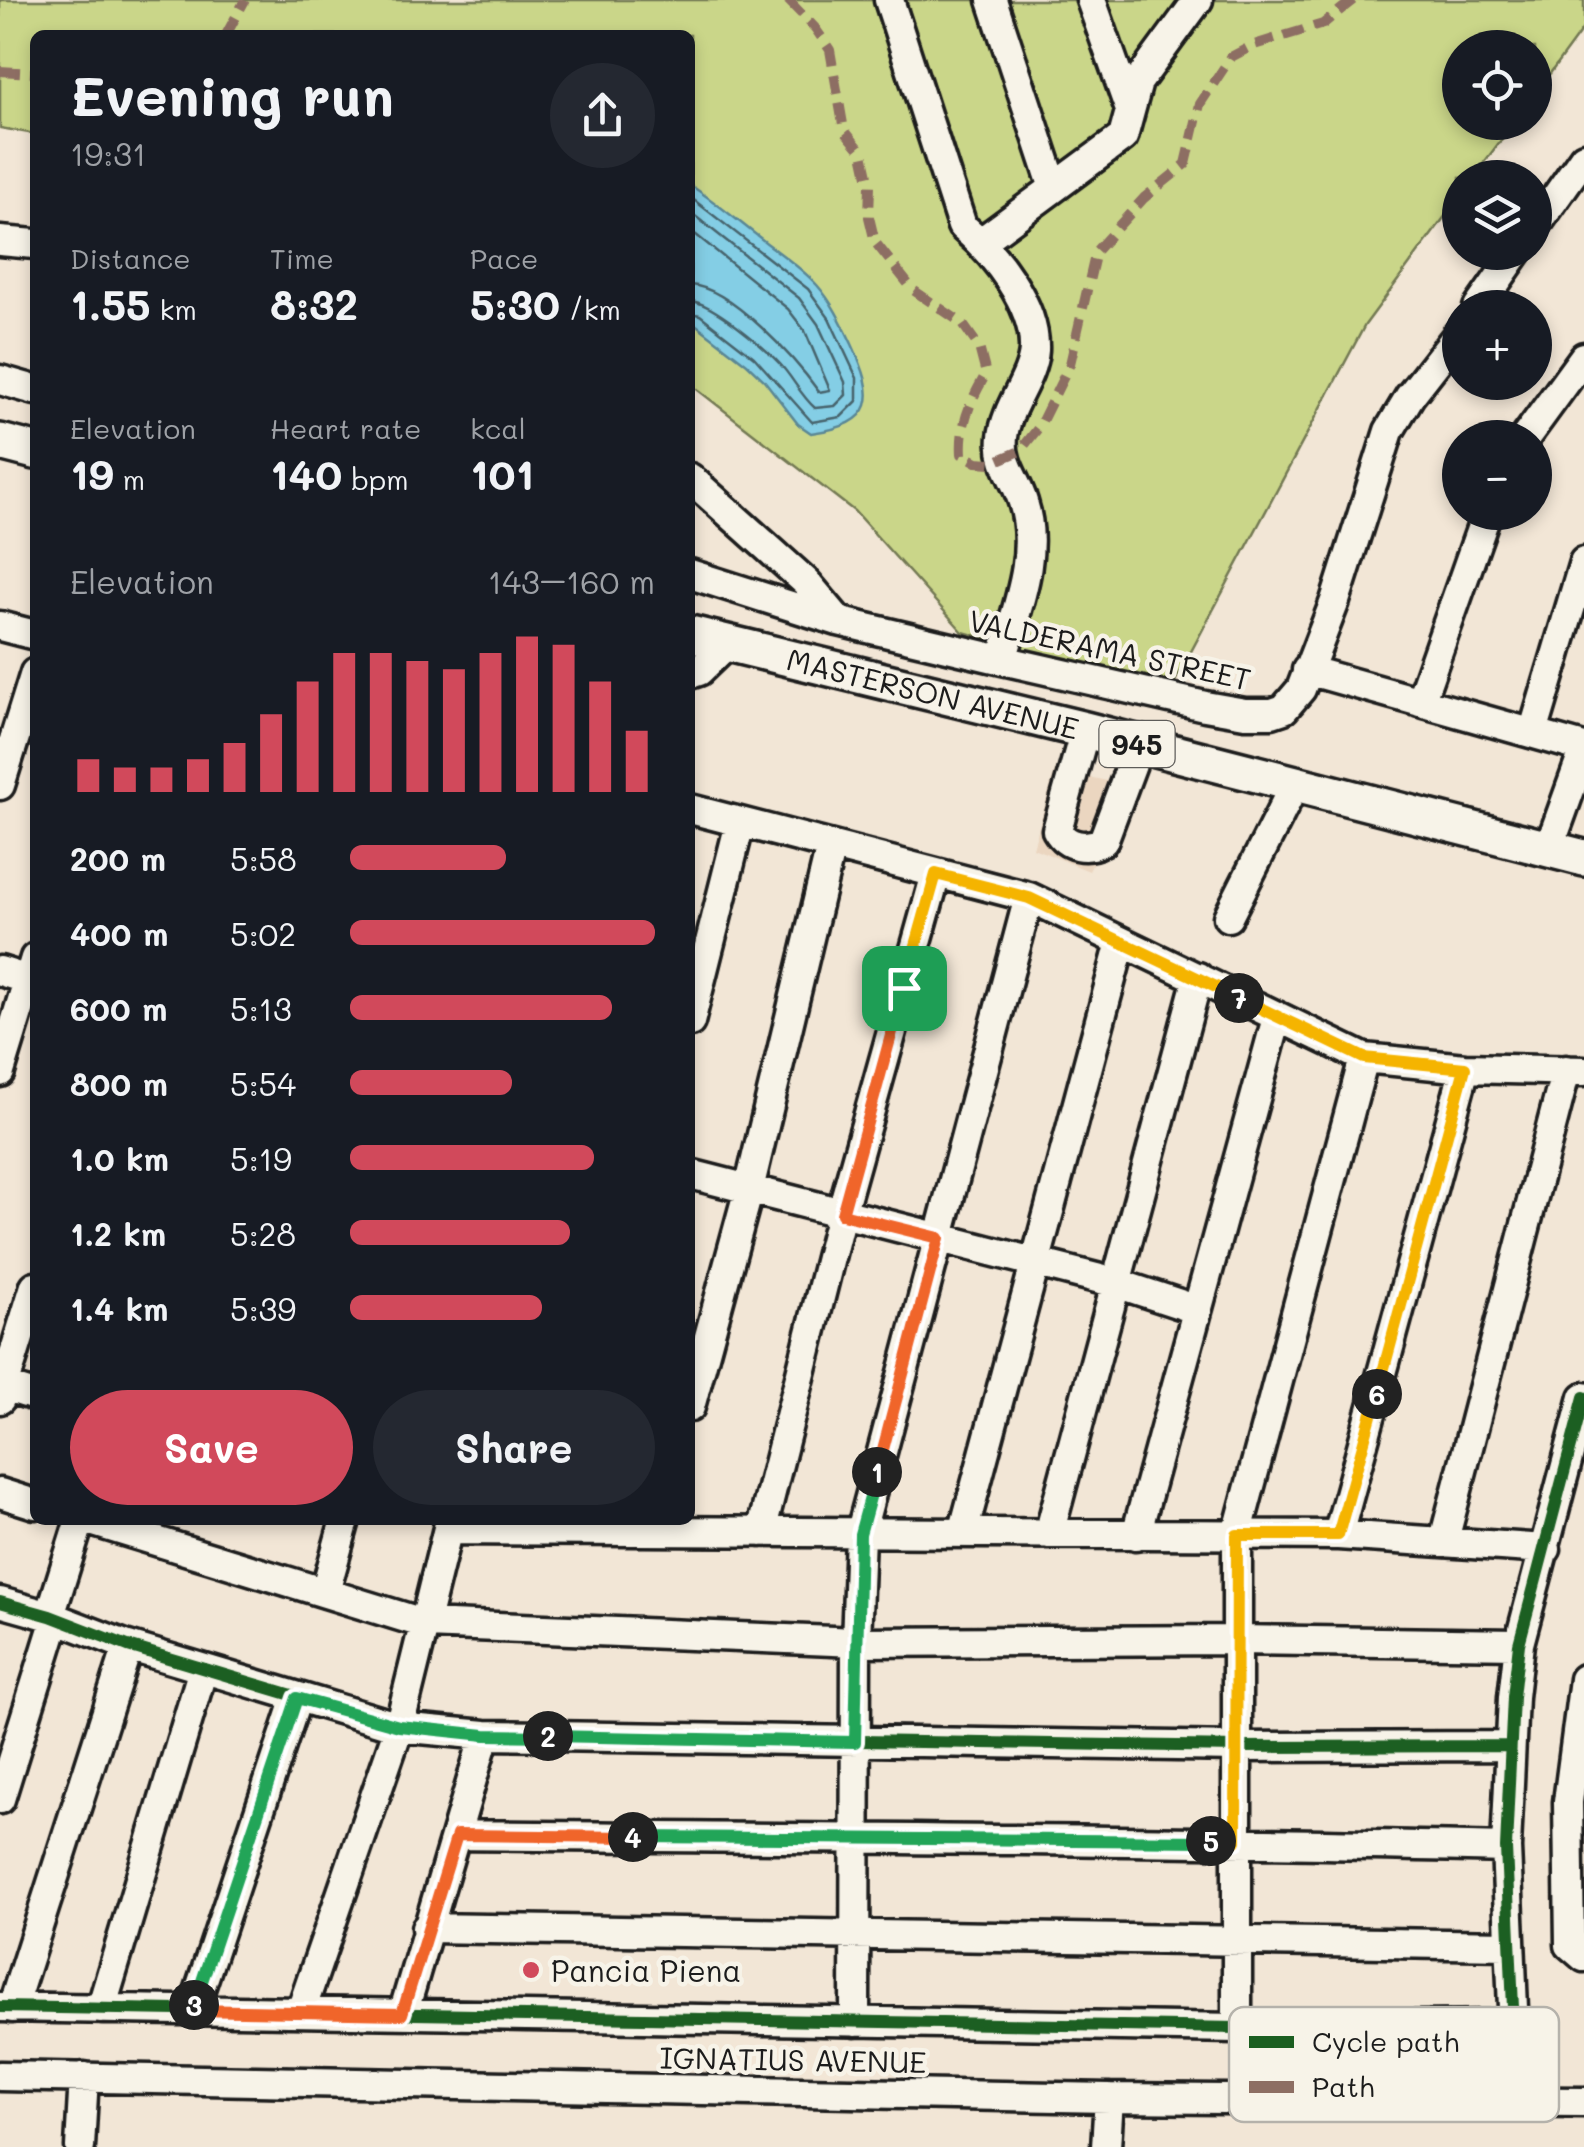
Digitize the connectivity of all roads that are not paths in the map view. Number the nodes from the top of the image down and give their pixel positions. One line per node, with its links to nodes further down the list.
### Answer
1 (889, 0): 10 (street)
2 (992, 0): 7 (street)
3 (1091, 0): 5 (street)
4 (1195, 1): 5 (street)
5 (1130, 110): 7 (street)
6 (1584, 158): 8 (street)
7 (1054, 188): 10 (street)
8 (1552, 202)
9 (0, 241): 11 (street)
10 (981, 242): 28 (street)
11 (30, 244)
12 (1442, 355): 29 (street, VALDERAMA STREET)
13 (1584, 358): 16 (street)
14 (0, 380): 15 (street)
15 (30, 389)
16 (1538, 420)
17 (0, 442): 18 (main road)
18 (30, 451)
19 (695, 482): 23 (street)
20 (1482, 530): 32 (street)
21 (1584, 562): 34 (street)
22 (695, 576): 23 (street, VALDERAMA STREET)
23 (838, 621): 28 (street, VALDERAMA STREET)
24 (0, 626): 25 (street)
25 (30, 634)
26 (695, 635): 27 (main road, MASTERSON AVENUE / 945)
27 (726, 644): 30 (street); 33 (main road, MASTERSON AVENUE / 945)
28 (1002, 660): 29 (street, VALDERAMA STREET)
29 (1307, 670): 32 (street)
30 (695, 672)
31 (30, 688): 38 (street)
32 (1420, 702): 34 (street)
33 (1085, 730): 35 (main road, MASTERSON AVENUE / 945); 35 (street)
34 (1532, 733): 36 (street)
35 (1139, 745): 37 (main road, MASTERSON AVENUE / 945)
36 (1584, 749): 42 (street)
37 (1294, 784): 42 (main road, MASTERSON AVENUE / 945); 45 (street)
38 (0, 785)
39 (695, 810): 40 (street)
40 (740, 823): 41 (street); 51 (street)
41 (830, 846): 43 (street); 58 (street)
42 (1574, 852)
43 (936, 874): 44 (street); 59 (street)
44 (1029, 898): 46 (street); 60 (street)
45 (1228, 917)
46 (1121, 942): 49 (street); 61 (street)
47 (0, 971): 48 (street)
48 (30, 973)
49 (1198, 977): 52 (street); 62 (street)
50 (30, 982): 56 (street)
51 (695, 1002)
52 (1277, 1018): 53 (street); 64 (street)
53 (1364, 1058): 54 (street); 82 (street)
54 (1465, 1068): 55 (street); 83 (street)
55 (1575, 1071): 84 (street)
56 (0, 1072)
57 (695, 1175): 58 (street)
58 (748, 1190): 59 (street); 65 (street)
59 (842, 1214): 60 (street); 77 (street)
60 (939, 1238): 61 (street); 79 (street)
61 (1034, 1264): 62 (street); 78 (street)
62 (1116, 1283): 64 (street); 80 (street)
63 (30, 1308): 66 (street)
64 (1195, 1309): 81 (street)
65 (695, 1389)
66 (1, 1390): 67 (street)
67 (30, 1395)
68 (1584, 1397): 85 (street)
69 (0, 1493): 70 (street)
70 (30, 1502)
71 (82, 1525): 88 (street)
72 (101, 1525): 86 (street)
73 (344, 1525): 86 (street)
74 (449, 1525): 75 (street); 89 (street)
75 (555, 1525): 76 (street)
76 (658, 1525): 77 (street)
77 (761, 1532): 79 (street)
78 (963, 1533): 79 (street); 80 (street)
79 (860, 1534): 91 (street)
80 (1049, 1534): 81 (street)
81 (1136, 1535): 82 (street)
82 (1237, 1535): 83 (street); 90 (street)
83 (1338, 1535): 84 (street)
84 (1444, 1540): 85 (street)
85 (1546, 1549): 92 (street)
86 (325, 1592): 89 (street)
87 (0, 1602): 88 (street)
88 (53, 1618): 93 (street); 102 (street)
89 (426, 1624): 91 (street); 97 (street)
90 (1238, 1640): 91 (street); 92 (street); 101 (street)
91 (856, 1642): 99 (street)
92 (1519, 1644): 100 (street)
93 (128, 1646): 94 (street); 113 (street)
94 (203, 1669): 96 (street); 116 (street)
95 (1584, 1679): 103 (street)
96 (297, 1698): 97 (street); 117 (street)
97 (399, 1726): 98 (street); 118 (street)
98 (485, 1735): 99 (street); 104 (street)
99 (855, 1742): 101 (street); 105 (street)
100 (1509, 1746): 101 (street); 107 (street)
101 (1239, 1747): 106 (street)
102 (0, 1799)
103 (1576, 1803): 112 (street)
104 (457, 1835): 105 (street); 108 (street)
105 (855, 1841): 106 (street); 109 (street)
106 (1236, 1841): 107 (street); 110 (street)
107 (1506, 1848): 111 (street)
108 (426, 1928): 109 (street); 119 (street)
109 (856, 1936): 110 (street); 120 (street)
110 (1236, 1942): 111 (street); 114 (street)
111 (1510, 1945): 115 (street)
112 (1584, 1957)
113 (6, 2007): 116 (street)
114 (1237, 2007)
115 (1512, 2007)
116 (101, 2009): 117 (street)
117 (193, 2010): 118 (street)
118 (301, 2011): 119 (street)
119 (402, 2014): 120 (street)
120 (855, 2022): 121 (street)
121 (1229, 2028)
122 (0, 2076): 123 (street, IGNATIUS AVENUE)
123 (84, 2077): 124 (street, IGNATIUS AVENUE); 128 (street)
124 (1109, 2098): 125 (street, IGNATIUS AVENUE); 129 (street)
125 (1229, 2099)
126 (1559, 2102): 127 (street, IGNATIUS AVENUE)
127 (1584, 2102)
128 (80, 2147)
129 (1106, 2147)

